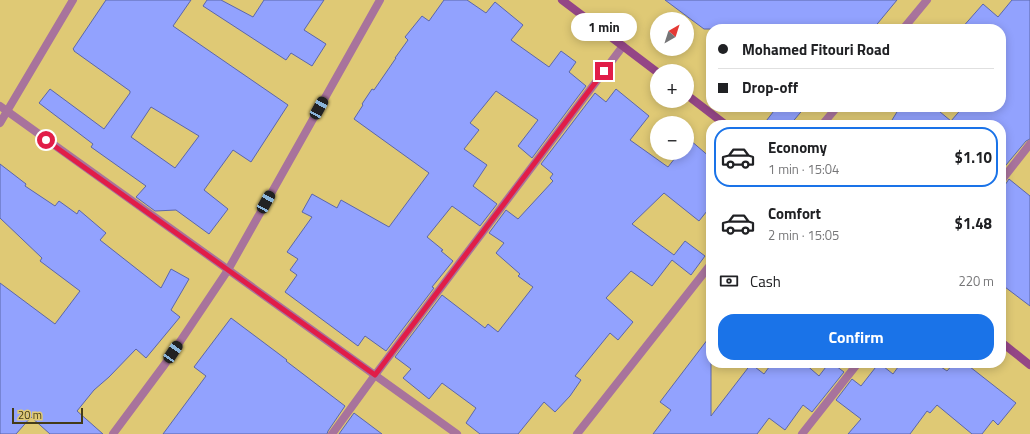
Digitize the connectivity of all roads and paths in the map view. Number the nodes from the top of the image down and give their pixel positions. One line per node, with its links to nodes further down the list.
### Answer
1 (73, 0): 11 (street)
2 (380, 0): 19 (street)
3 (562, 0): 6 (street)
4 (927, 0): 5 (street)
5 (907, 24)
6 (623, 46): 7 (street); 24 (street)
7 (650, 67)
8 (694, 100): 10 (street)
9 (0, 106): 11 (street)
10 (706, 110)
11 (8, 112): 16 (street); 19 (street)
12 (709, 112): 14 (street)
13 (834, 112): 15 (street)
14 (720, 120)
15 (826, 120)
16 (0, 123)
17 (1030, 144): 18 (street)
18 (1006, 175)
19 (228, 270): 24 (street); 25 (street)
20 (706, 270): 28 (street)
21 (1006, 346): 22 (street)
22 (1030, 365)
23 (854, 368): 29 (street)
24 (375, 375): 26 (street); 27 (street)
25 (113, 434)
26 (332, 434)
27 (457, 434)
28 (577, 434)
29 (802, 434)

